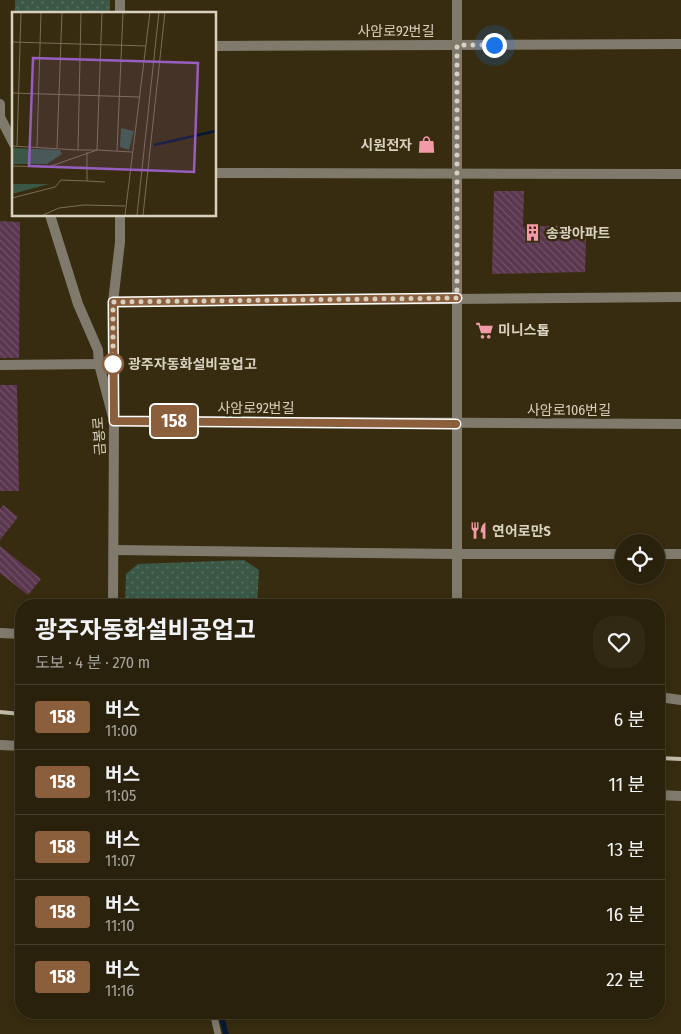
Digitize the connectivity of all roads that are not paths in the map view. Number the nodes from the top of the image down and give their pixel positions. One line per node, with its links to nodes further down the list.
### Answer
1 (457, 0): 3 (street)
2 (681, 44): 3 (street)
3 (457, 45): 4 (street, 사암로92번길); 8 (street)
4 (216, 46)
5 (0, 104): 6 (street)
6 (12, 140)
7 (216, 173): 8 (street)
8 (456, 173): 9 (street); 13 (street)
9 (681, 174)
10 (50, 216): 15 (street, 금봉로)
11 (120, 216): 14 (street)
12 (681, 297): 13 (street)
13 (457, 298): 14 (street); 18 (street)
14 (113, 302): 17 (street)
15 (99, 364): 16 (street); 17 (street, 금봉로)
16 (0, 365)
17 (114, 421): 18 (street, 사암로92번길); 20 (street, 금봉로)
18 (456, 424): 19 (street, 사암로106번길); 21 (street)
19 (681, 424)
20 (114, 550): 21 (street); 25 (street, 금봉로)
21 (456, 554): 22 (street); 26 (street)
22 (615, 554)
23 (665, 554): 24 (street)
24 (681, 554)
25 (113, 599)
26 (457, 599)
27 (0, 633): 28 (street)
28 (15, 634)
29 (665, 698): 30 (street)
30 (681, 700)
31 (0, 745): 32 (street)
32 (15, 746)
33 (665, 795): 34 (street)
34 (681, 796)
35 (215, 1019): 36 (lane)
36 (218, 1034)

